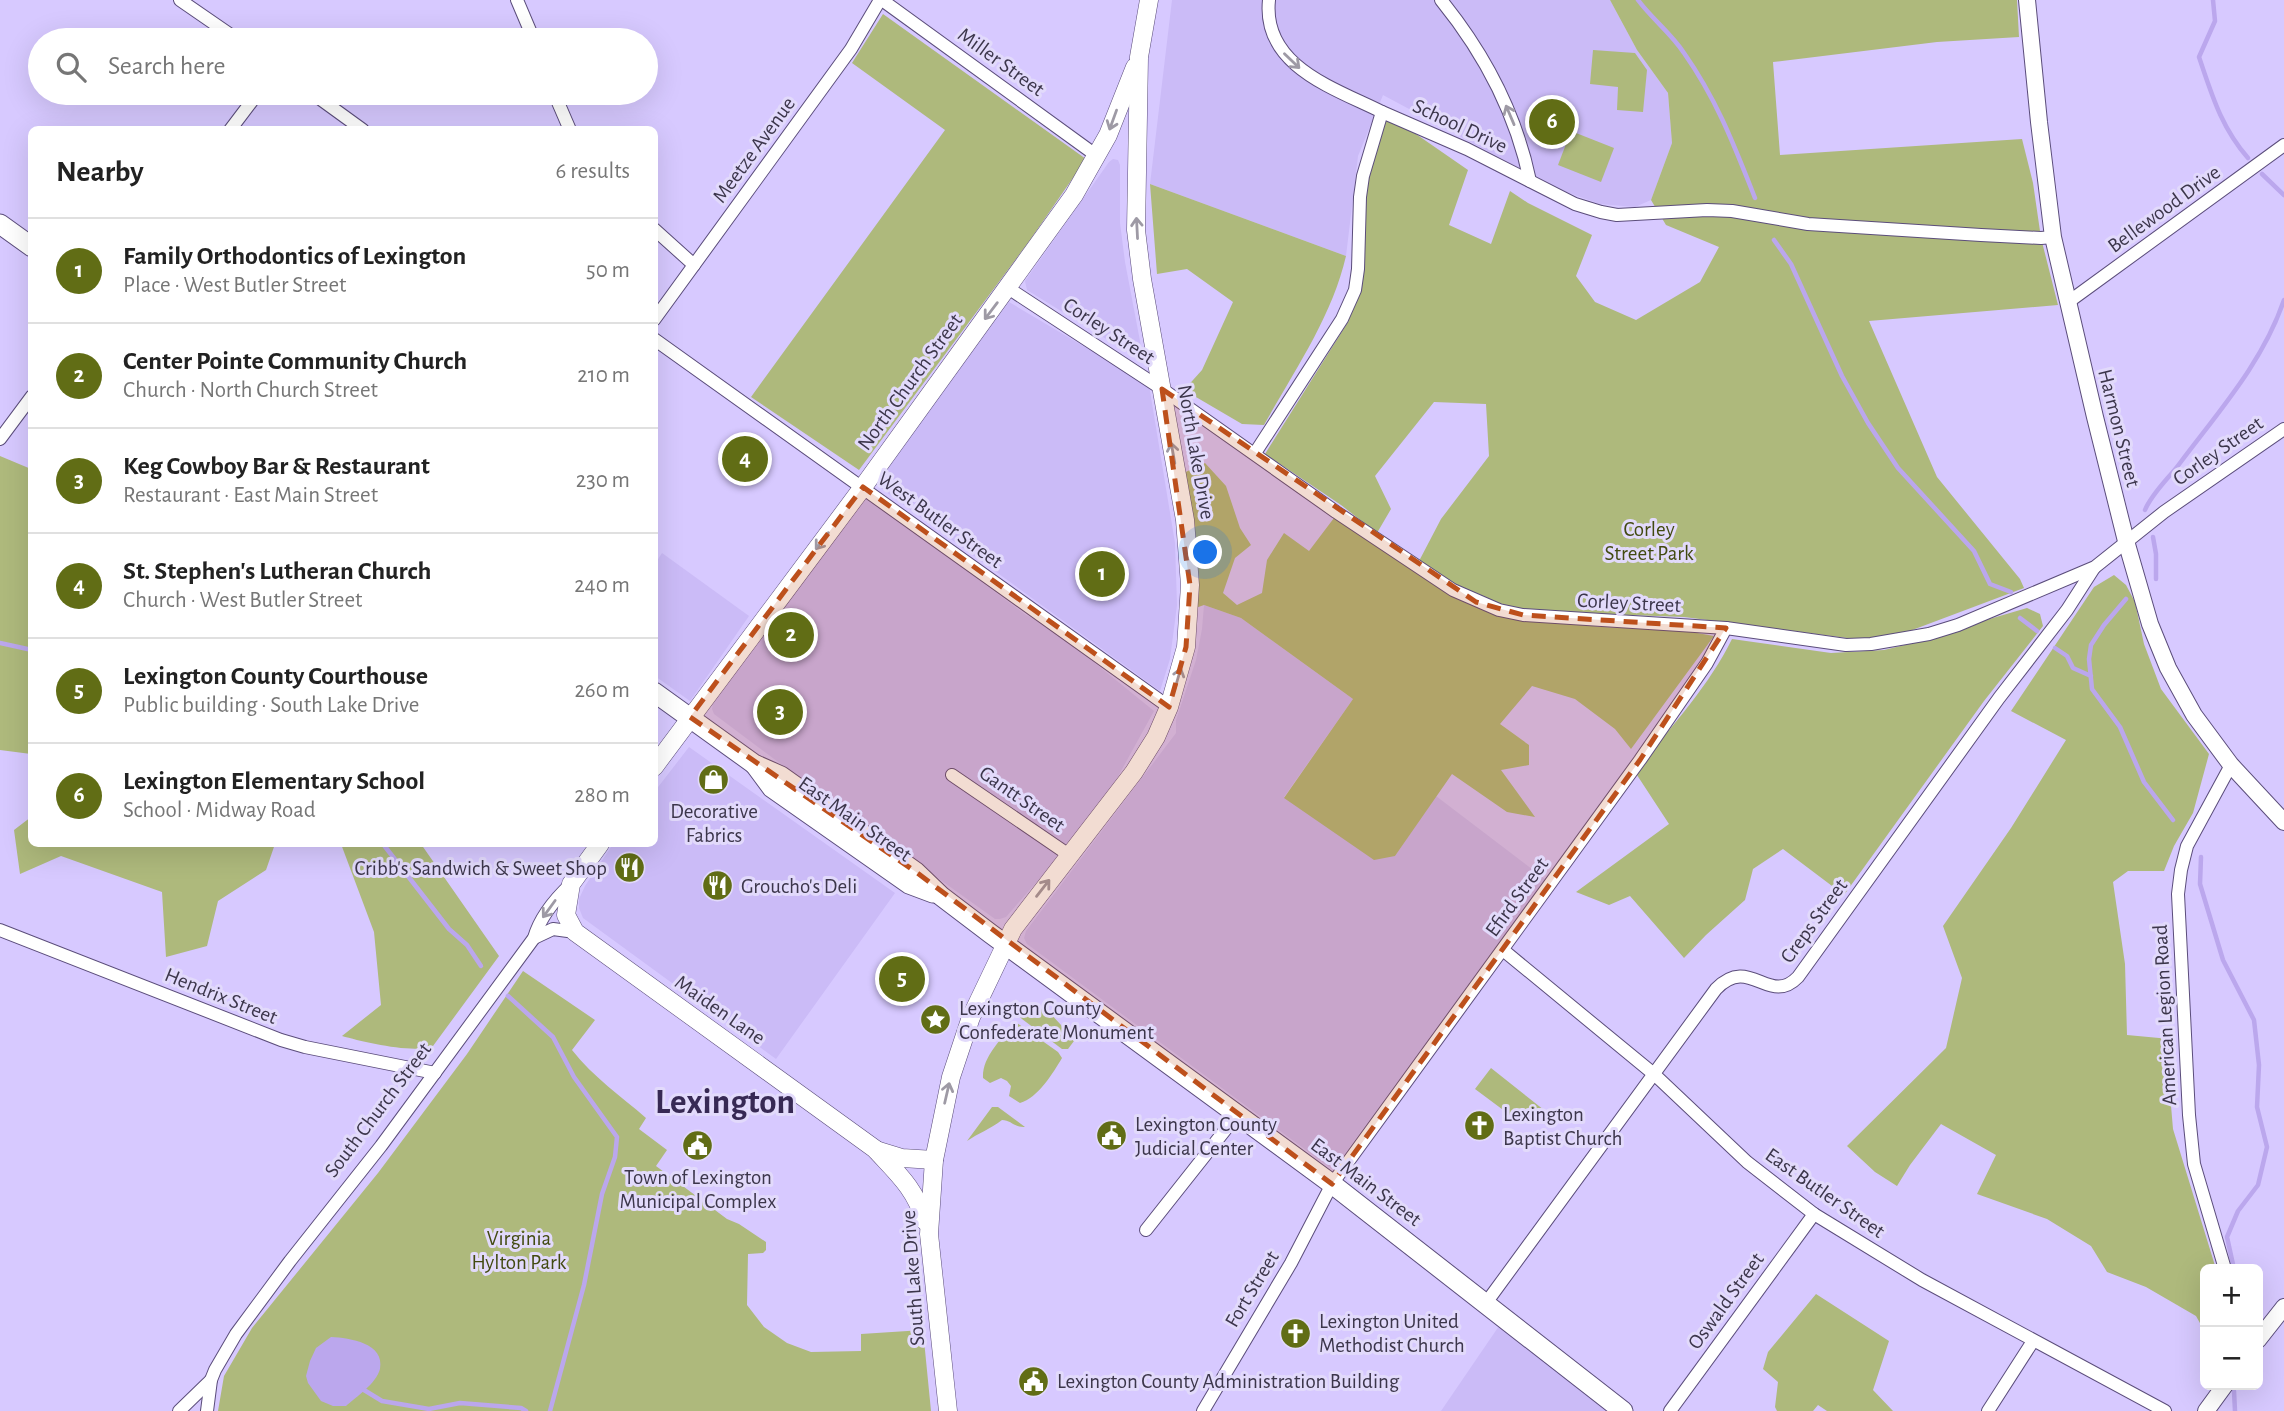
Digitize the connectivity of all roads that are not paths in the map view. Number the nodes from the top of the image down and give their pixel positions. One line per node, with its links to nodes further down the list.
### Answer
1 (180, 0): 8 (street)
2 (517, 0): 9 (street)
3 (881, 0): 19 (street, Miller Street); 25 (street, Meetze Avenue)
4 (1149, 0): 10 (main road, North Lake Drive)
5 (1269, 0): 14 (street, one-way to 14)
6 (1441, 0): 20 (street, one-way to 6)
7 (2027, 0): 23 (street, Harmon Street)
8 (221, 28)
9 (529, 28)
10 (1139, 57): 19 (main road, North Church Street, one-way to 19); 30 (main road, North Lake Drive, one-way to 10)
11 (248, 105): 15 (street)
12 (329, 105): 16 (street)
13 (559, 105): 17 (street)
14 (1382, 112): 20 (street, School Drive); 34 (street, School Drive)
15 (233, 126)
16 (357, 126)
17 (568, 126)
18 (2284, 145): 27 (street, Bellewood Drive)
19 (1097, 156): 26 (main road, North Church Street)
20 (1530, 181): 23 (street, School Drive)
21 (0, 224): 24 (main road)
22 (658, 233): 25 (street)
23 (2053, 237): 27 (street, Harmon Street)
24 (28, 244)
25 (694, 265): 28 (street, Meetze Avenue)
26 (1008, 288): 30 (street, Corley Street); 35 (main road, North Church Street, one-way to 35)
27 (2067, 303): 36 (street, Harmon Street)
28 (658, 314)
29 (658, 342): 35 (street, West Butler Street)
30 (1162, 389): 34 (street, Corley Street); 40 (main road, North Lake Drive, one-way to 30)
31 (28, 401): 33 (street)
32 (2284, 429): 36 (street, Corley Street)
33 (0, 439)
34 (1255, 453): 38 (street, Corley Street)
35 (863, 487): 40 (street, West Butler Street); 41 (main road, North Church Street, one-way to 41)
36 (2126, 541): 37 (street, Corley Street); 43 (street, Harmon Street)
37 (2095, 567): 38 (street, Corley Street); 55 (street, Creps Street)
38 (1726, 628): 53 (street, Efird Street)
39 (658, 695): 41 (main road, East Main Street)
40 (1170, 707): 47 (main road, North Lake Drive)
41 (690, 717): 42 (main road); 52 (main road, East Main Street)
42 (658, 761)
43 (2231, 765): 45 (street, Harmon Street); 63 (street, American Legion Road)
44 (952, 775): 47 (street, Gantt Street)
45 (2284, 822)
46 (598, 847): 48 (main road, South Church Street)
47 (1069, 855): 52 (main road, North Lake Drive, one-way to 47)
48 (571, 884): 50 (main road); 51 (street, South Church Street, one-way to 51)
49 (0, 930): 54 (street, Hendrix Street)
50 (575, 932): 51 (street); 57 (main road, Maiden Lane)
51 (534, 938): 54 (street, South Church Street)
52 (1005, 944): 56 (main road, East Main Street); 58 (main road, South Lake Drive, one-way to 52)
53 (1503, 950): 55 (street, East Butler Street); 59 (street, Efird Street)
54 (435, 1073): 68 (street, South Church Street)
55 (1655, 1075): 60 (street, East Butler Street); 64 (street, Creps Street)
56 (1237, 1115): 59 (main road, East Main Street); 61 (street)
57 (875, 1149): 58 (main road, Maiden Lane); 62 (main road, Maiden Lane)
58 (934, 1160): 62 (main road, South Lake Drive)
59 (1332, 1184): 64 (main road, East Main Street); 73 (street, Fort Street)
60 (1814, 1213): 67 (street, East Butler Street); 75 (street, Oswald Street)
61 (1146, 1230)
62 (929, 1234): 72 (main road, South Lake Drive)
63 (2224, 1264)
64 (1486, 1303): 74 (main road, East Main Street)
65 (2284, 1307): 66 (street)
66 (2263, 1333)
67 (2033, 1341): 76 (street); 77 (street, East Butler Street)
68 (211, 1380): 70 (street); 71 (street, South Church Street)
69 (2221, 1390): 78 (street)
70 (179, 1411)
71 (207, 1411)
72 (948, 1411)
73 (1203, 1411)
74 (1623, 1411)
75 (1670, 1411)
76 (1988, 1411)
77 (2165, 1411)
78 (2206, 1411)

